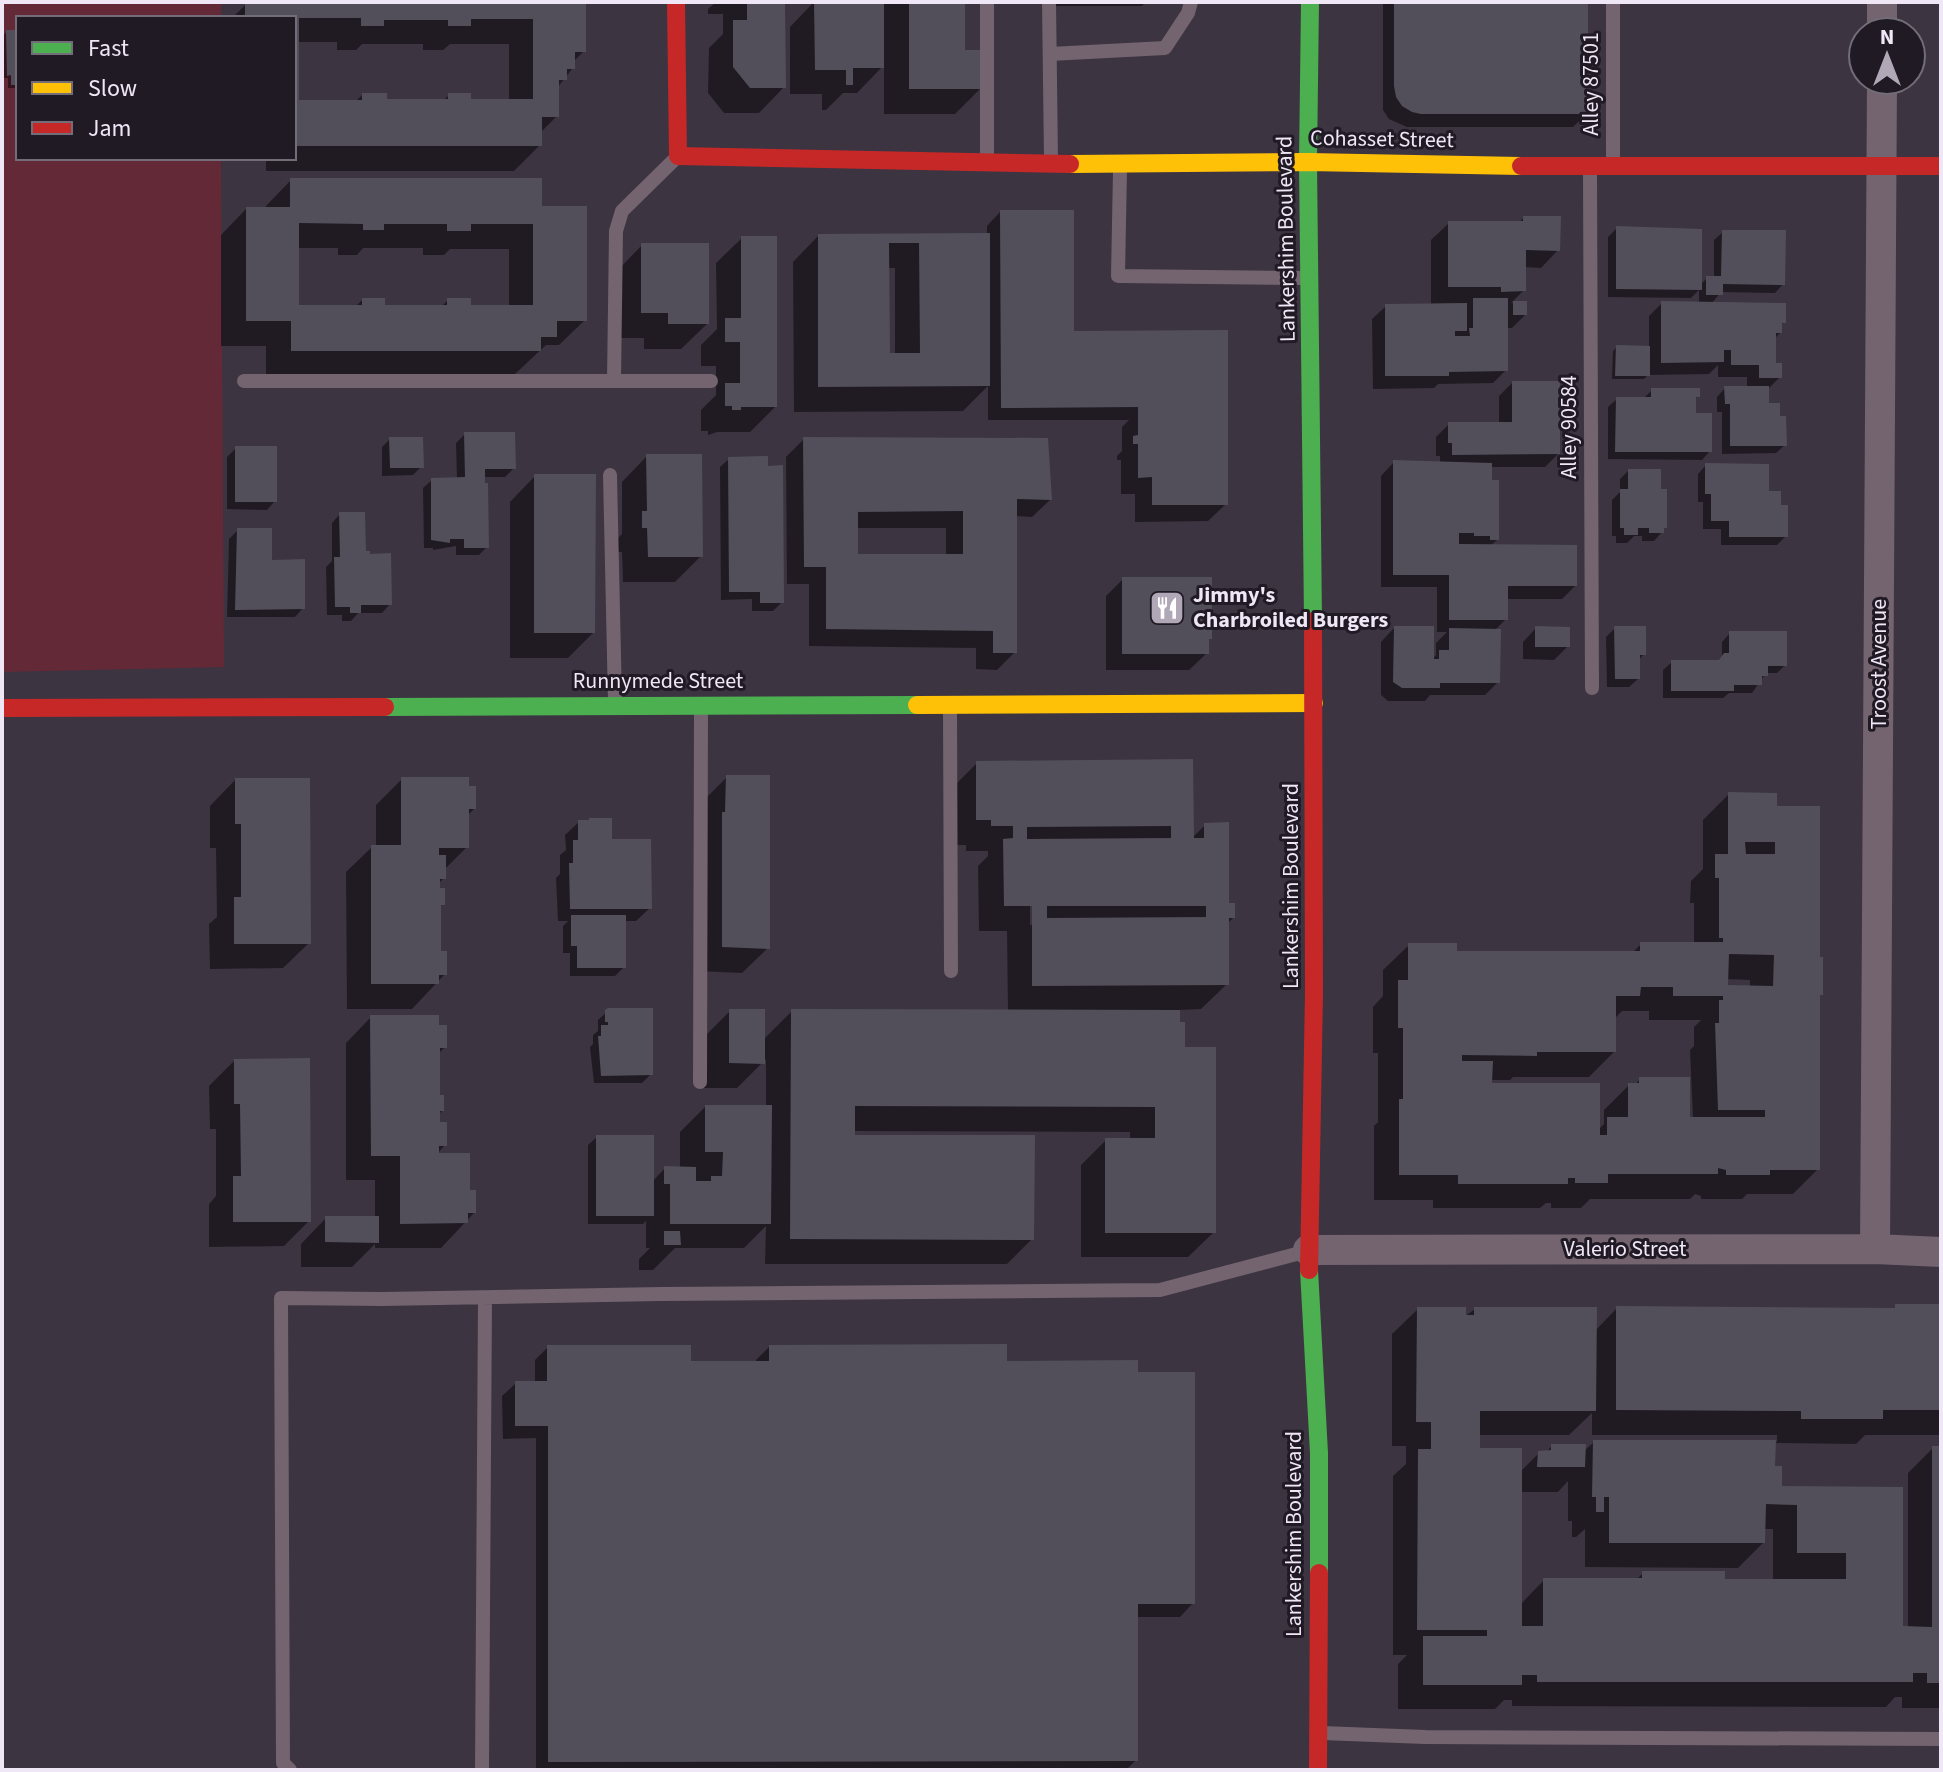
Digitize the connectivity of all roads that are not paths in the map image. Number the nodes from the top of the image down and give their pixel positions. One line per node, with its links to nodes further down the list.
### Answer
1 (676, 2): 9 (street)
2 (987, 2): 11 (lane)
3 (1049, 2): 7 (lane)
4 (1191, 2): 7 (lane)
5 (1310, 2): 10 (street, Lankershim Boulevard)
6 (1613, 2): 17 (lane, Alley 87501)
7 (1050, 54): 12 (lane)
8 (1882, 96): 14 (street, Troost Avenue)
9 (678, 156): 11 (street, Cohasset Street); 20 (lane)
10 (1308, 162): 13 (street, Cohasset Street); 16 (street, Cohasset Street); 18 (street, Lankershim Boulevard)
11 (987, 163): 12 (street, Cohasset Street)
12 (1051, 164): 13 (street, Cohasset Street)
13 (1120, 165): 18 (lane)
14 (1882, 165): 15 (street, Cohasset Street); 17 (street, Cohasset Street); 31 (street, Troost Avenue)
15 (1941, 166)
16 (1590, 167): 17 (street, Cohasset Street); 23 (lane, Alley 90584)
17 (1613, 167)
18 (1311, 278): 24 (street, Lankershim Boulevard)
19 (244, 381): 20 (lane)
20 (614, 381): 21 (lane)
21 (711, 381)
22 (610, 475): 27 (lane)
23 (1592, 688)
24 (1314, 703): 25 (street, Runnymede Street); 32 (street, Lankershim Boulevard)
25 (949, 704): 26 (street, Runnymede Street); 29 (lane)
26 (701, 705): 27 (street, Runnymede Street); 30 (lane)
27 (615, 706): 28 (street, Runnymede Street)
28 (2, 708)
29 (951, 971)
30 (700, 1082)
31 (1875, 1249): 32 (street, Valerio Street); 33 (street, Valerio Street)
32 (1308, 1250): 34 (lane); 35 (street, Lankershim Boulevard)
33 (1941, 1252)
34 (485, 1298): 37 (lane); 38 (lane)
35 (1318, 1733): 36 (lane); 39 (street, Lankershim Boulevard)
36 (1941, 1739)
37 (290, 1770)
38 (482, 1770)
39 (1318, 1770)

